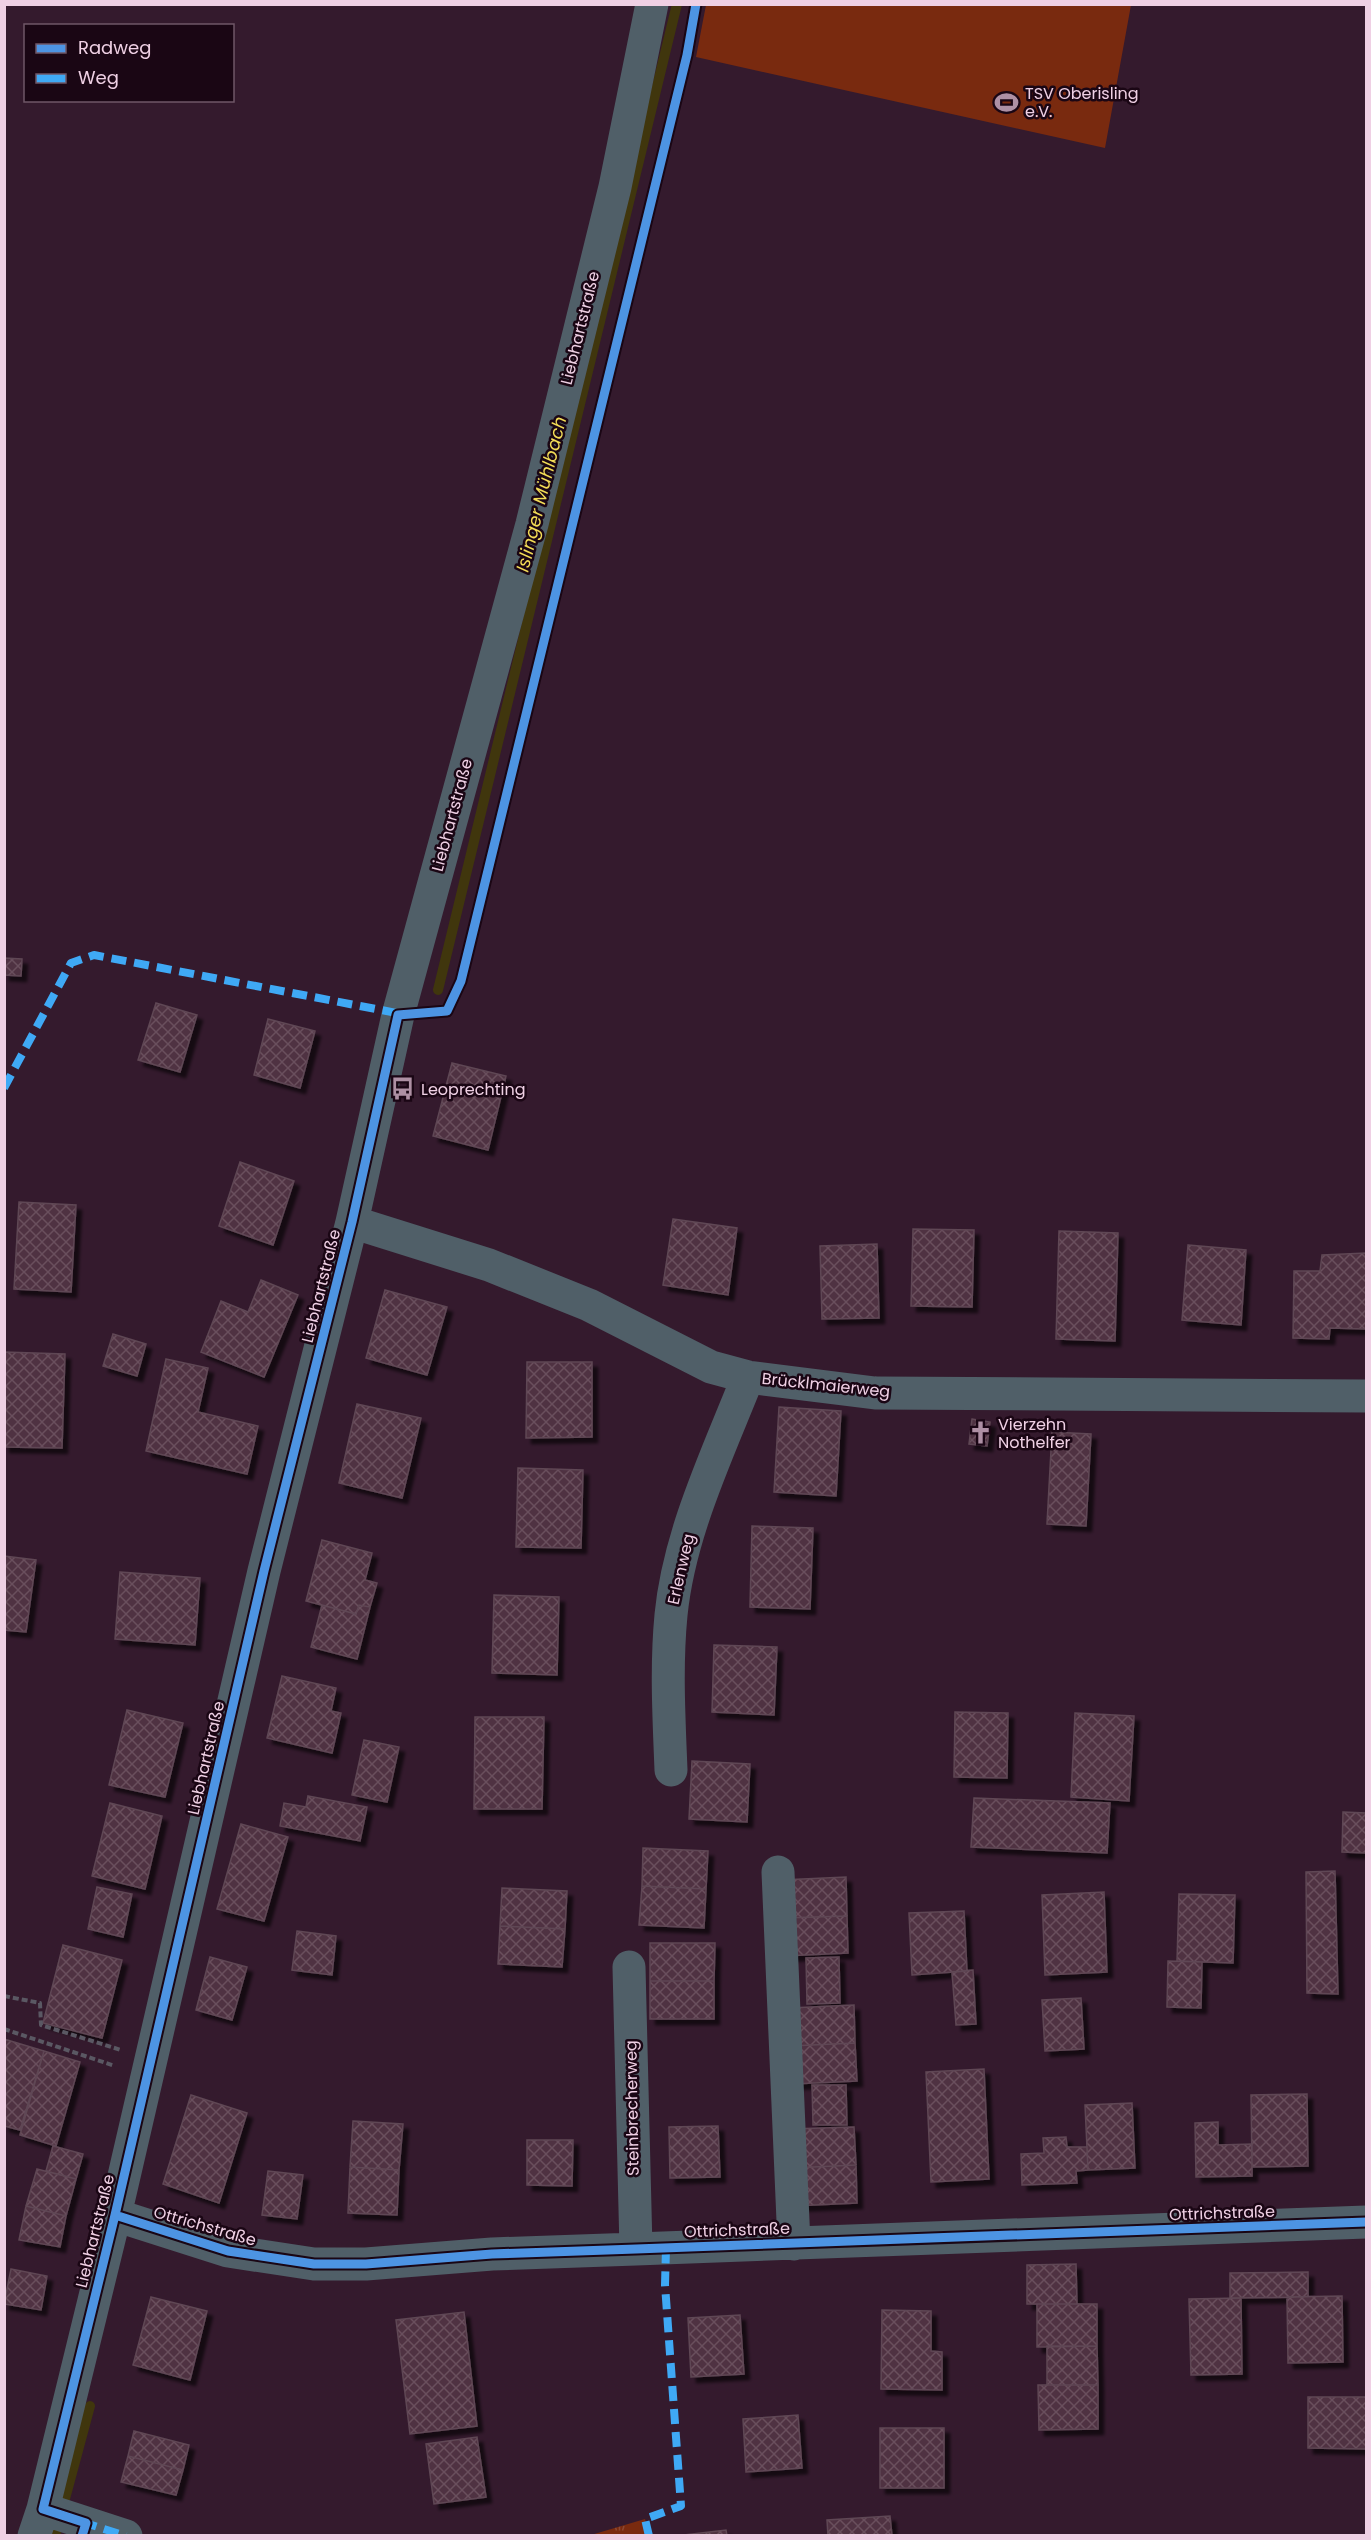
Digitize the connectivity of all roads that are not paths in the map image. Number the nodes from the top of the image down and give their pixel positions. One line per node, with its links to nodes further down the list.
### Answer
1 (652, 4): 2 (street, Liebhartstraße)
2 (352, 1222): 3 (street, Brücklmaierweg); 8 (street, Liebhartstraße)
3 (748, 1377): 4 (street, Brücklmaierweg); 5 (street, Erlenweg)
4 (1366, 1396)
5 (671, 1770)
6 (778, 1872): 10 (street)
7 (629, 1967): 11 (street, Steinbrecherweg)
8 (115, 2215): 11 (street, Ottrichstraße); 12 (street, Liebhartstraße)
9 (1366, 2222): 10 (street, Ottrichstraße)
10 (794, 2244): 11 (street, Ottrichstraße)
11 (636, 2248)
12 (51, 2519): 13 (street)
13 (126, 2535)

